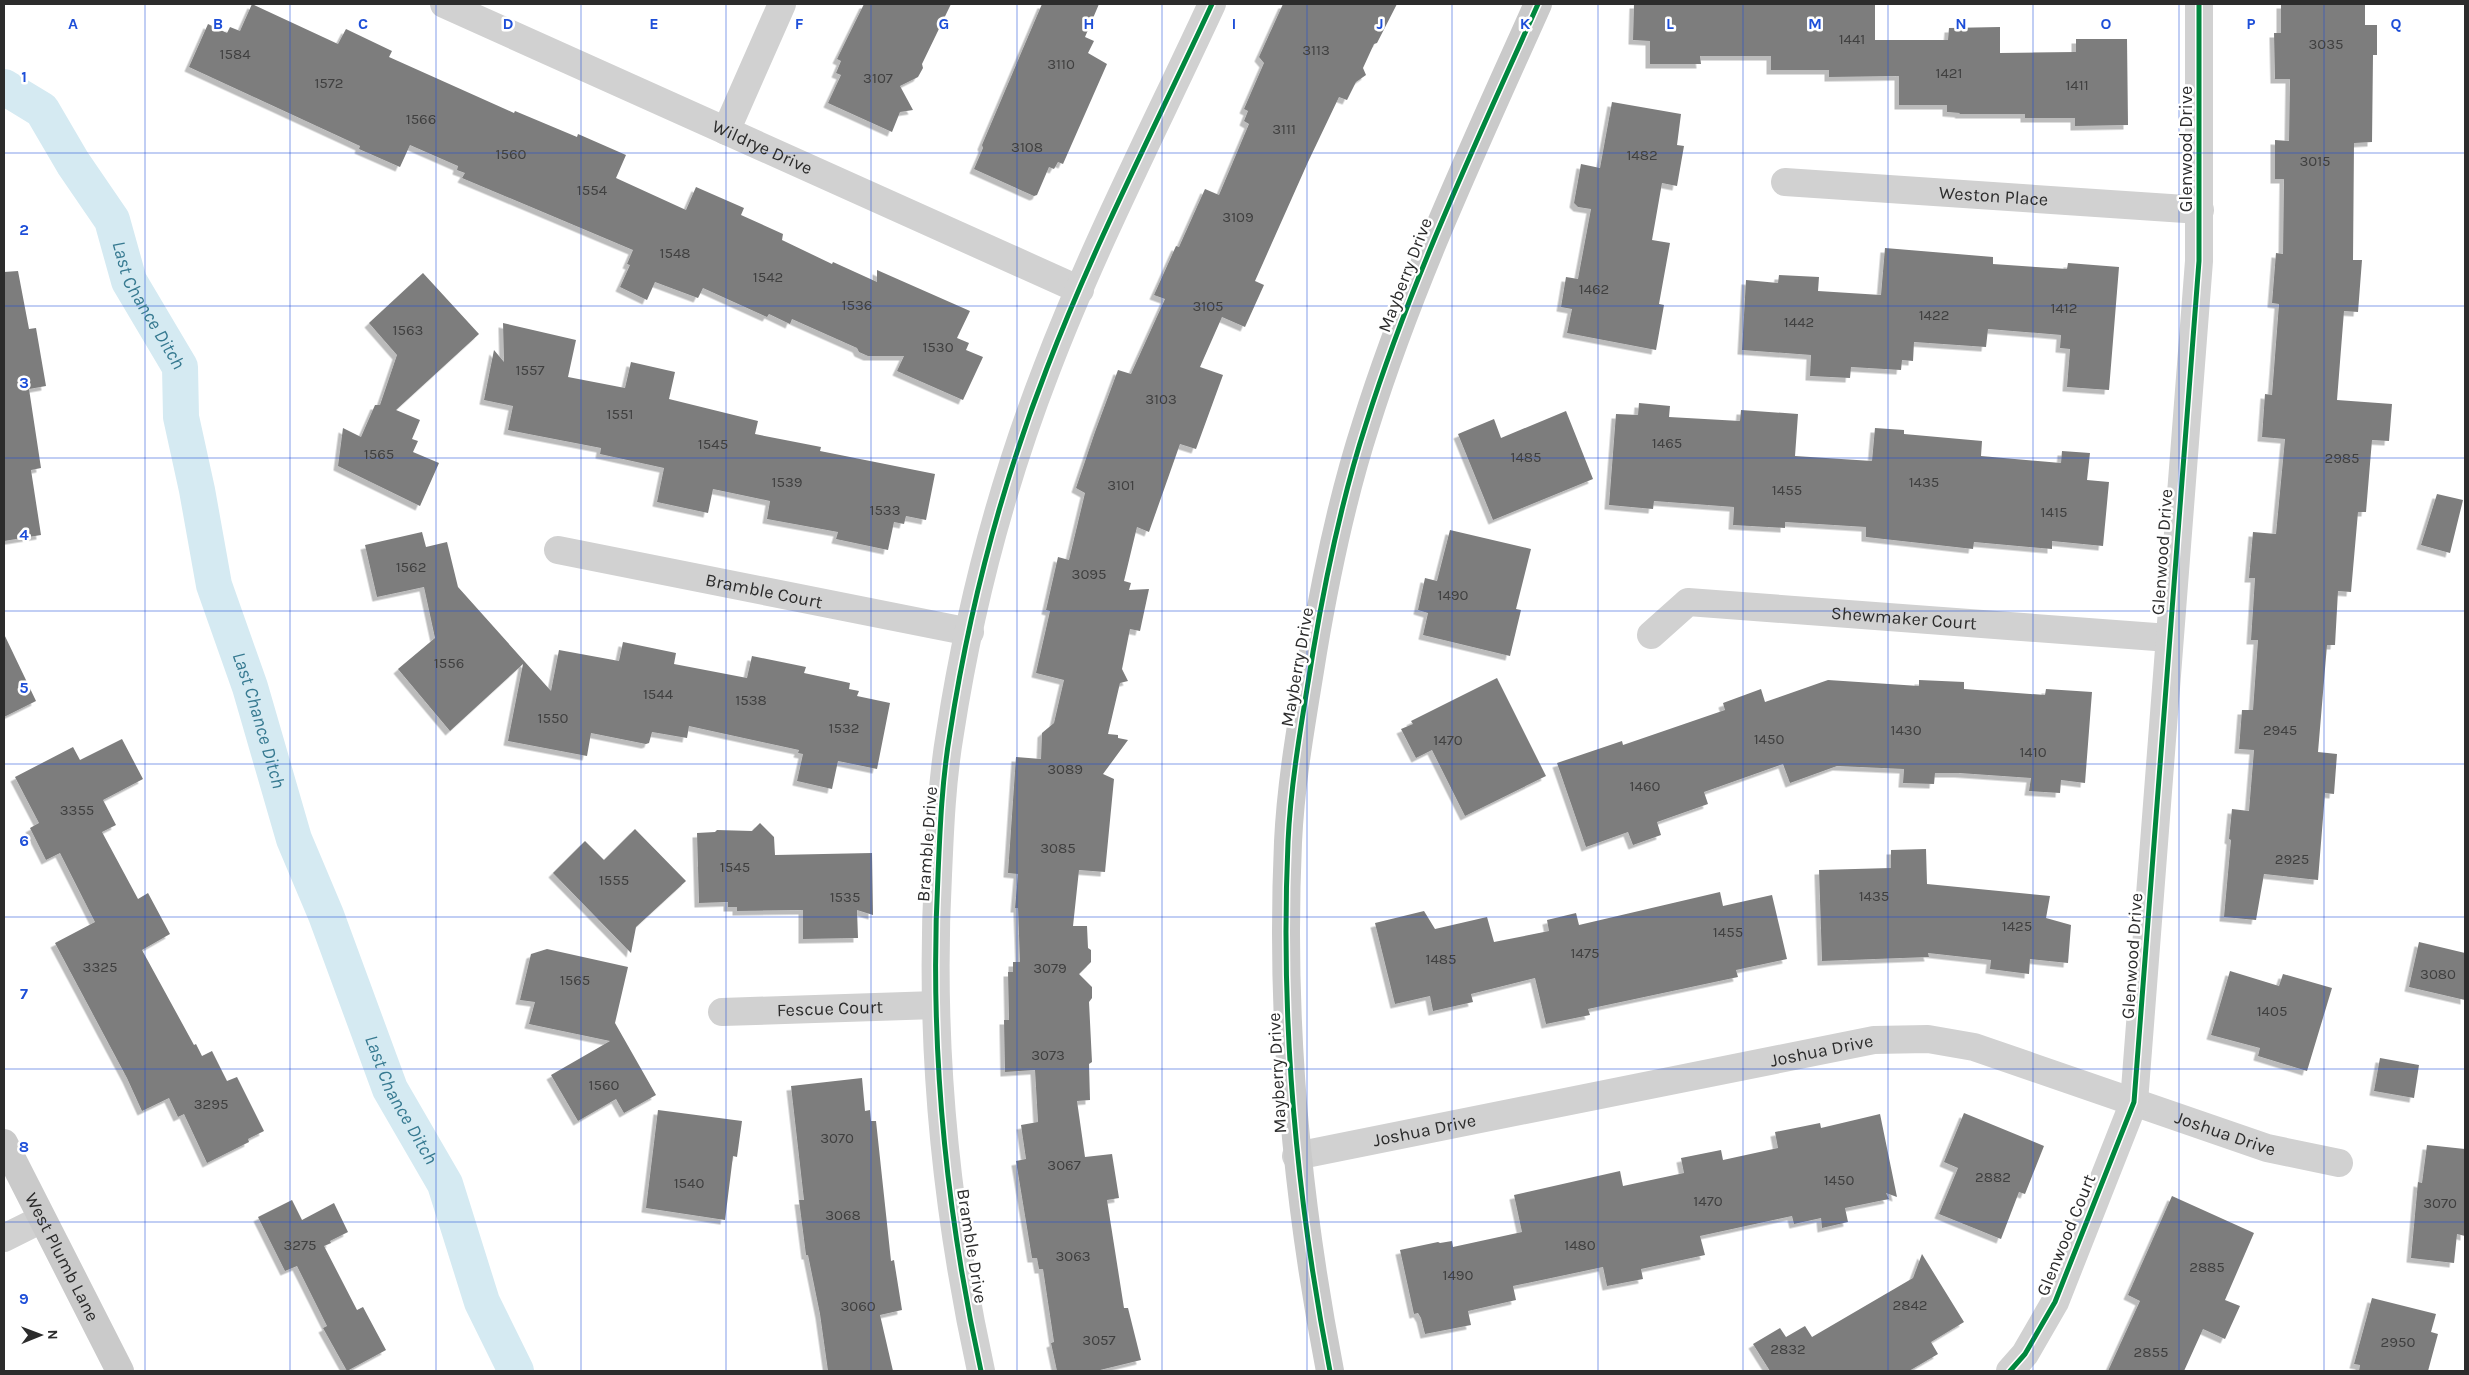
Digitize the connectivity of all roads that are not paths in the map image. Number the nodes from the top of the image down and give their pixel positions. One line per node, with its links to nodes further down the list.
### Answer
1 (444, 4): 6 (street, Wildrye Drive)
2 (782, 4): 6 (street)
3 (1212, 4): 9 (street, Bramble Drive)
4 (1538, 4): 18 (main road, Mayberry Drive)
5 (2200, 4): 8 (street, Glenwood Drive)
6 (726, 131): 9 (street, Wildrye Drive)
7 (1785, 182): 8 (street, Weston Place)
8 (2200, 210): 13 (street, Glenwood Drive)
9 (1080, 290): 11 (street, Bramble Drive)
10 (558, 550): 11 (street, Bramble Court)
11 (970, 632): 14 (street, Bramble Drive)
12 (1651, 635): 13 (street, Shewmaker Court)
13 (2170, 638): 16 (street, Glenwood Drive)
14 (936, 1005): 15 (street, Fescue Court); 23 (street, Bramble Drive)
15 (722, 1012)
16 (2134, 1102): 18 (street, Joshua Drive); 19 (street, Joshua Drive); 25 (street, Glenwood Court)
17 (4, 1143): 20 (main road, West Plumb Lane)
18 (1296, 1156): 24 (main road, Mayberry Drive)
19 (2339, 1163)
20 (42, 1219): 21 (street); 22 (main road, West Plumb Lane)
21 (4, 1238)
22 (120, 1371)
23 (981, 1371)
24 (1330, 1371)
25 (2010, 1371)

